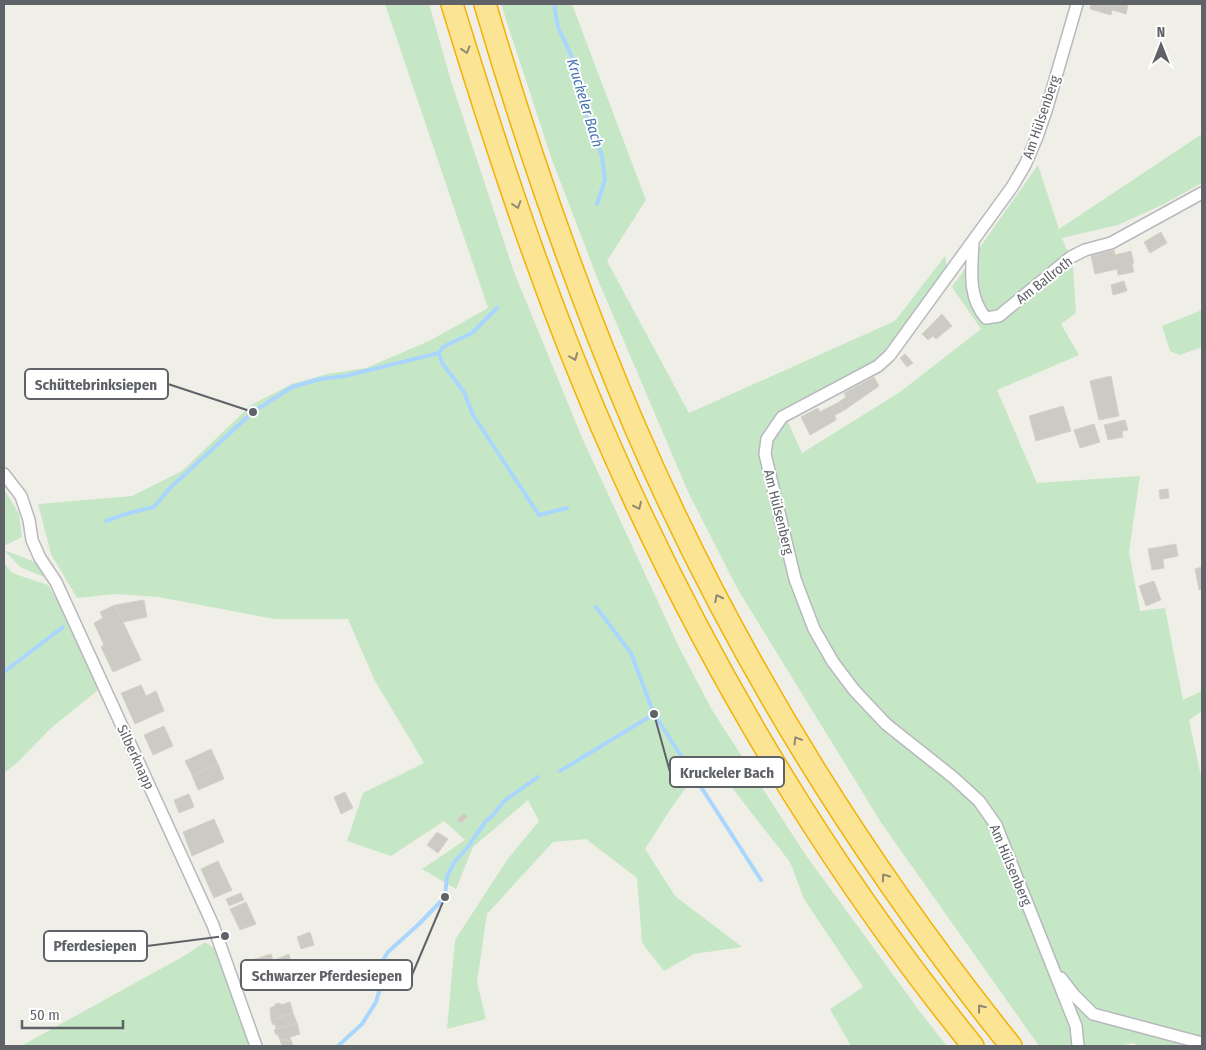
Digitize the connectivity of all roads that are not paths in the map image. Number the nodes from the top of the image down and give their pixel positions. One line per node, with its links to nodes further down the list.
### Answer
1 (452, 4): 10 (highway, one-way to 10)
2 (484, 4): 11 (highway, one-way to 2)
3 (1077, 4): 5 (street, Am Hülsenberg)
4 (1202, 194): 5 (street, Am Ballroth)
5 (973, 241): 7 (street, Am Hülsenberg)
6 (4, 474): 9 (street, Silberknapp)
7 (1052, 966): 8 (street); 12 (street, Am Hülsenberg)
8 (1202, 1043)
9 (256, 1046)
10 (973, 1046)
11 (1011, 1046)
12 (1078, 1046)

